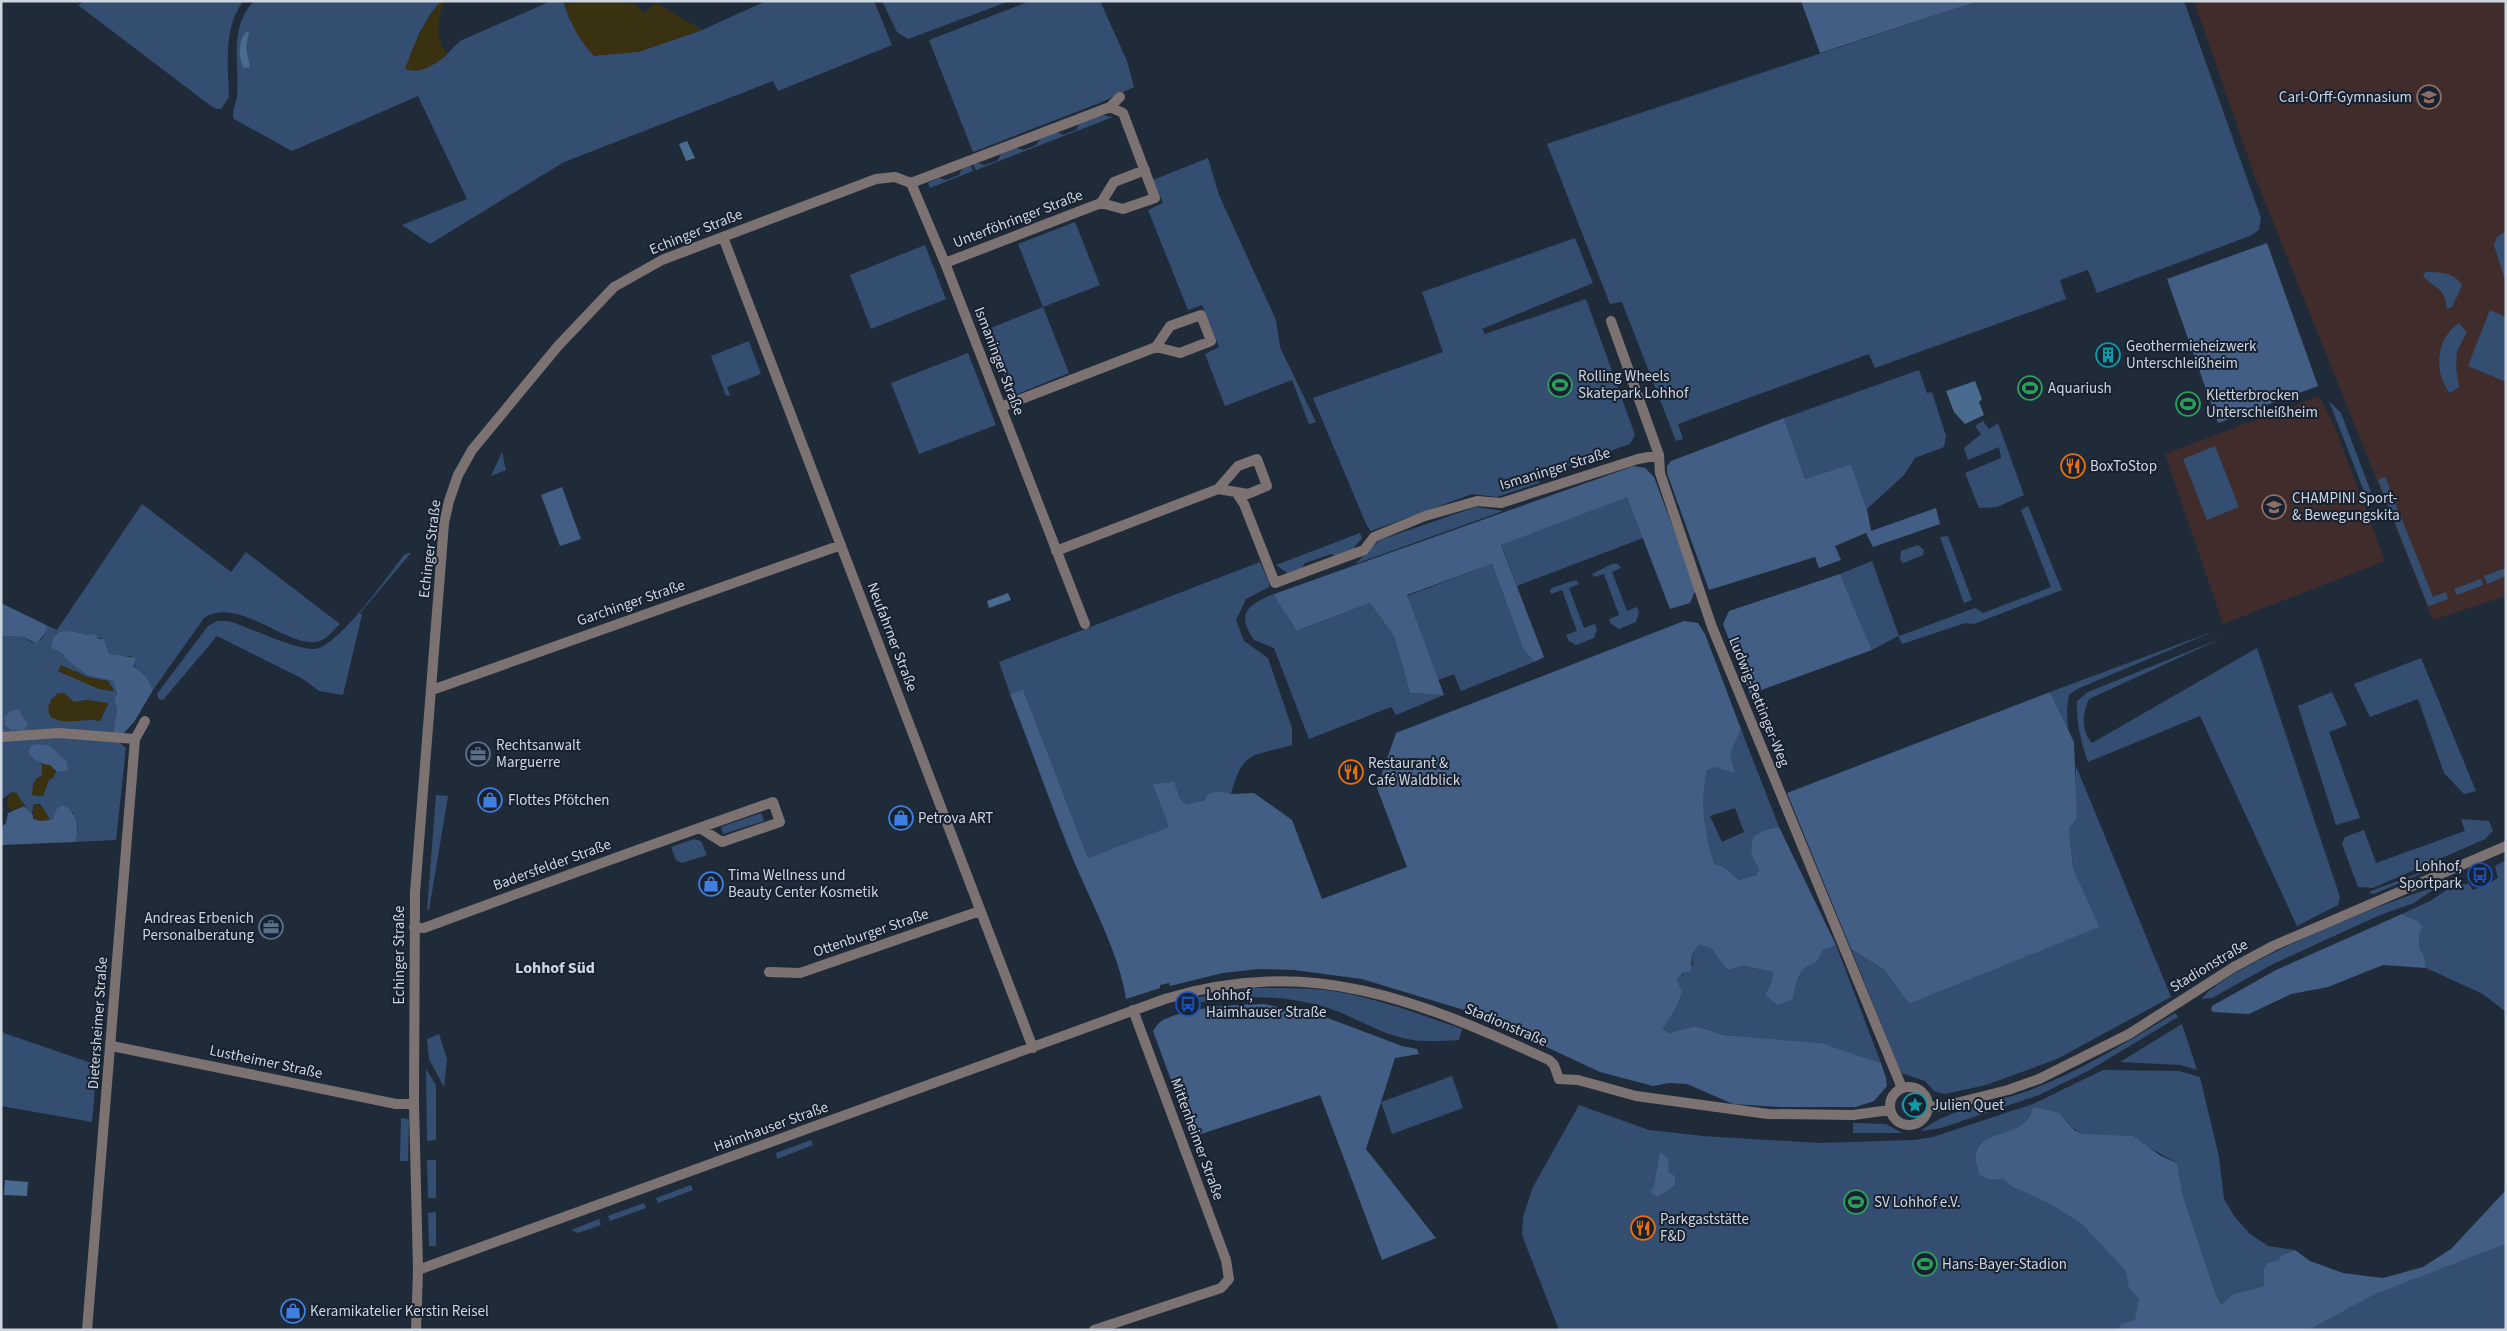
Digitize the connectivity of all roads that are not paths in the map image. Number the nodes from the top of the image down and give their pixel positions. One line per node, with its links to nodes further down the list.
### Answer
1 (1120, 96): 2 (street)
2 (1110, 107): 3 (street, Unterföhringer Straße); 4 (street)
3 (1145, 170): 5 (street, Unterföhringer Straße); 5 (street, Unterföhringer Straße)
4 (911, 183): 6 (street, Echinger Straße); 7 (street, Ismaninger Straße)
5 (1101, 203): 7 (street, Unterföhringer Straße)
6 (723, 237): 14 (street, Neufahrner Straße); 17 (street, Echinger Straße)
7 (946, 263): 10 (street, Ismaninger Straße)
8 (1611, 321): 11 (street, Ludwig-Pettinger-Weg)
9 (1156, 347): 9 (street); 10 (street)
10 (1001, 406): 15 (street, Ismaninger Straße)
11 (1659, 455): 13 (street, Ismaninger Straße); 29 (street, Ludwig-Pettinger-Weg)
12 (1218, 489): 13 (street); 13 (street); 15 (street)
13 (1236, 492)
14 (841, 545): 17 (street, Garchinger Straße); 23 (street, Neufahrner Straße)
15 (1056, 551): 16 (street, Ismaninger Straße)
16 (1085, 624)
17 (432, 690): 24 (street, Echinger Straße)
18 (145, 721): 20 (street, Dietersheimer Straße)
19 (1, 737): 20 (street)
20 (135, 739): 27 (street, Dietersheimer Straße)
21 (700, 828): 21 (street, Badersfelder Straße); 24 (street, Badersfelder Straße)
22 (2506, 846): 31 (street, Stadionstraße)
23 (980, 911): 25 (street, Ottenburger Straße); 28 (street, Neufahrner Straße)
24 (414, 927): 30 (street, Echinger Straße)
25 (770, 972)
26 (1133, 1010): 28 (street, Haimhauser Straße); 32 (street, Stadionstraße); 36 (street, Mittenheimer Straße)
27 (112, 1046): 30 (street, Lustheimer Straße); 34 (street, Dietersheimer Straße)
28 (1033, 1048): 33 (street, Haimhauser Straße)
29 (1902, 1088): 31 (street); 32 (street)
30 (414, 1104): 33 (street, Echinger Straße)
31 (1928, 1107): 32 (street)
32 (1890, 1110)
33 (418, 1270): 35 (street, Echinger Straße)
34 (87, 1330)
35 (416, 1330)
36 (1094, 1330)

